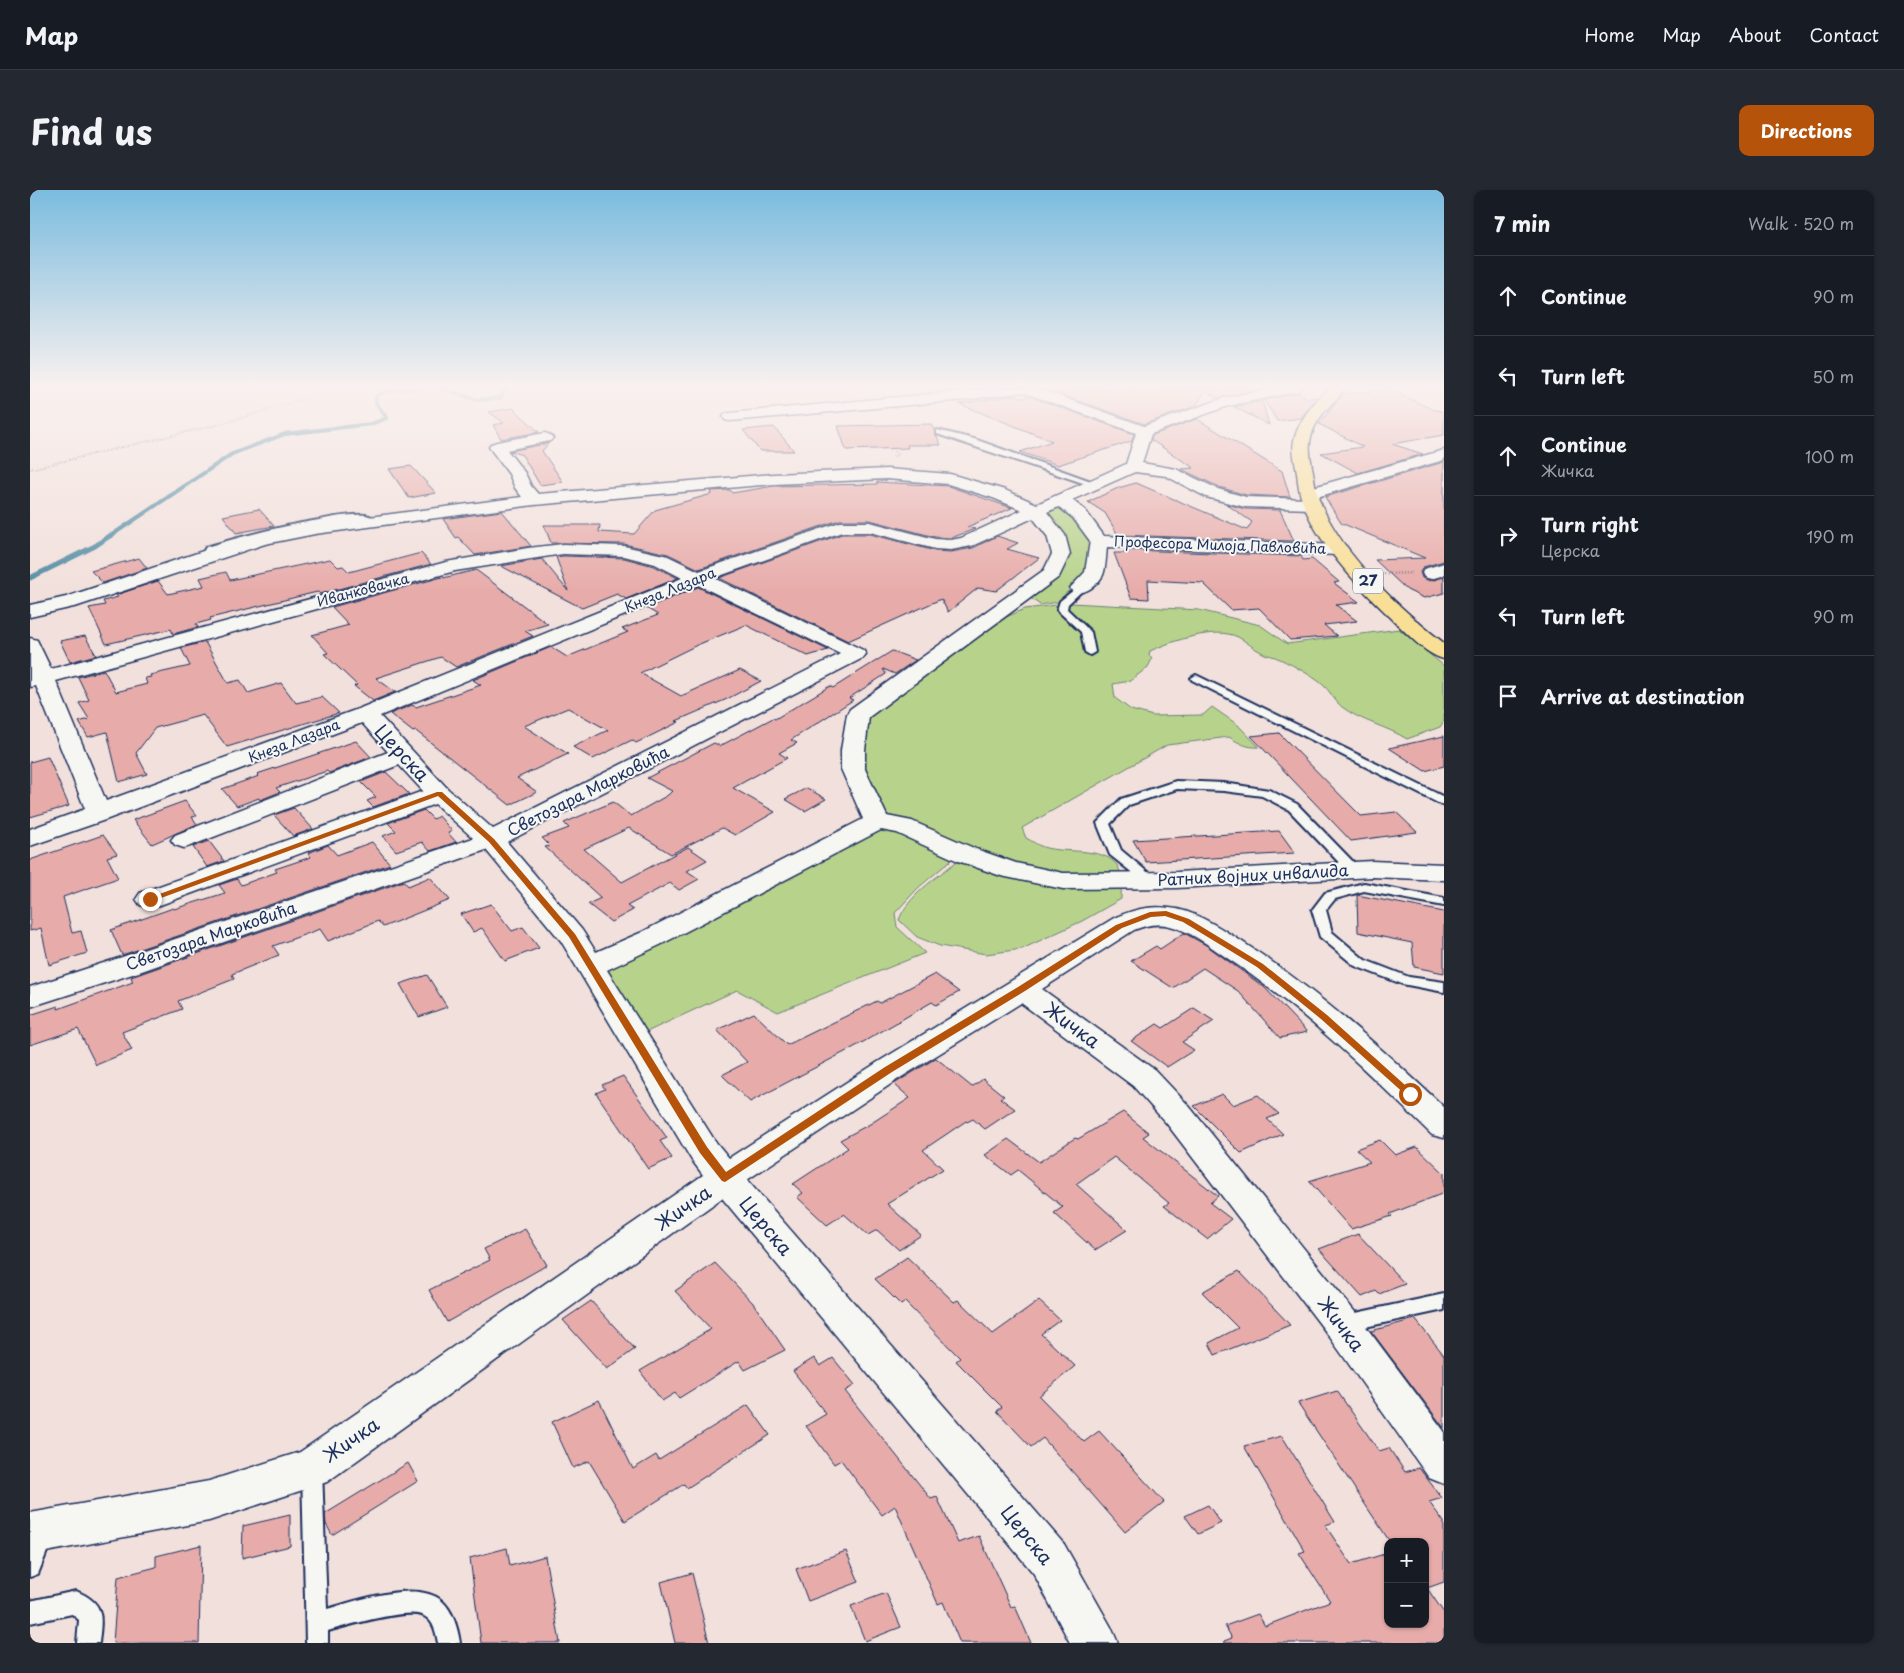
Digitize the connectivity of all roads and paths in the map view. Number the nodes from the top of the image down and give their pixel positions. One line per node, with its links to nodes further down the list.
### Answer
1 (83, 456): 8 (path)
2 (504, 456): 12 (street)
3 (1015, 456): 9 (lane)
4 (1136, 456): 7 (street)
5 (1302, 456): 11 (main road, 27)
6 (1442, 456): 11 (street)
7 (1133, 467): 9 (street, Кнеза Лазара); 11 (street)
8 (30, 468)
9 (1095, 484): 10 (street, Кнеза Лазара)
10 (1044, 499): 12 (street); 13 (street); 17 (street, Кнеза Лазара); 30 (street)
11 (1310, 499): 14 (main road, 27)
12 (534, 500): 19 (street)
13 (1099, 541): 14 (street, Професора Милоја Павловића); 18 (street)
14 (1340, 550): 22 (main road, 27)
15 (1398, 573): 16 (path)
16 (1378, 574)
17 (698, 578): 24 (street, Иванковачка); 25 (street, Кнеза Лазара); 33 (street, Светозара Марковића)
18 (1080, 588): 21 (lane)
19 (30, 611)
20 (30, 644): 24 (street)
21 (1090, 652)
22 (1444, 653)
23 (1196, 678): 28 (lane)
24 (37, 679): 29 (street)
25 (366, 714): 26 (street, Церска); 29 (street, Кнеза Лазара)
26 (403, 755): 27 (street, Церска); 32 (street)
27 (440, 794): 33 (street, Церска); 37 (street)
28 (1444, 802)
29 (99, 814): 31 (street, Кнеза Лазара)
30 (877, 822): 36 (street, Ратних војних инвалида); 39 (street)
31 (30, 838)
32 (184, 840)
33 (491, 840): 39 (street, Церска); 42 (street, Светозара Марковића)
34 (1354, 870): 35 (street, Ратних војних инвалида); 36 (street, Ратних војних инвалида); 36 (lane)
35 (1444, 872)
36 (1150, 880)
37 (150, 899)
38 (1444, 902): 40 (lane)
39 (590, 966): 44 (street, Церска)
40 (1444, 987)
41 (1022, 989): 43 (street); 44 (street, Жичка); 46 (street, Жичка)
42 (30, 997)
43 (1444, 1126)
44 (725, 1178): 48 (street, Жичка); 55 (street, Церска)
45 (1444, 1302): 46 (lane)
46 (1342, 1324): 47 (street, Жичка)
47 (1444, 1464)
48 (312, 1468): 49 (street, Жичка); 52 (lane)
49 (37, 1533): 50 (lane)
50 (30, 1566)
51 (30, 1612): 53 (lane)
52 (316, 1633): 54 (lane)
53 (88, 1643)
54 (449, 1643)
55 (1095, 1643)

